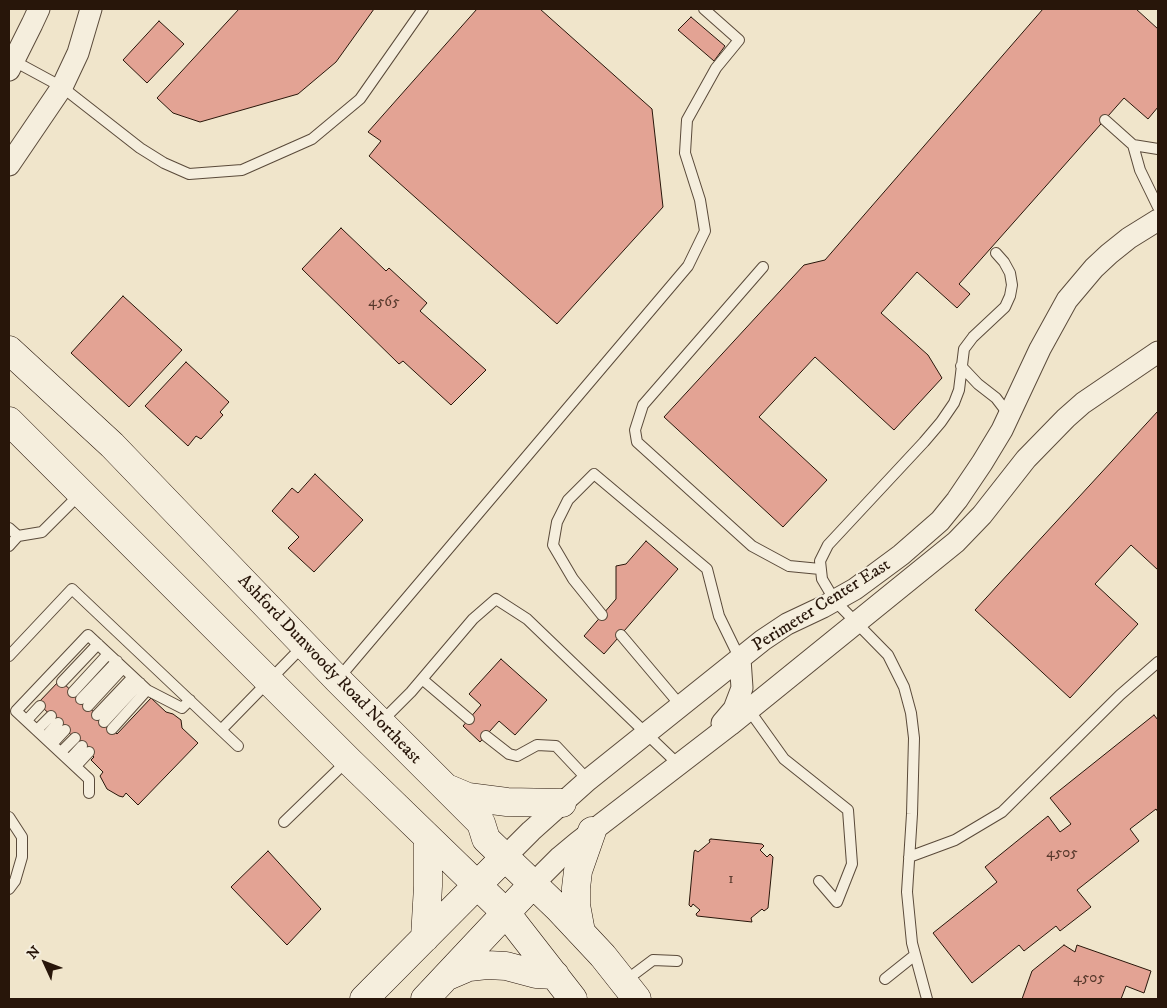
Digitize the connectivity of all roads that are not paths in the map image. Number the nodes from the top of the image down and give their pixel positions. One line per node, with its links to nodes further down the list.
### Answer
1 (38, 9): 5 (street)
2 (91, 9): 6 (street)
3 (423, 9): 6 (lane)
4 (704, 9): 38 (lane)
5 (11, 66): 6 (lane)
6 (62, 87): 10 (street)
7 (1105, 120): 8 (lane)
8 (1133, 145): 9 (lane); 11 (lane)
9 (1158, 149)
10 (9, 166)
11 (1158, 207)
12 (1158, 220): 18 (street, Perimeter Center East)
13 (996, 253): 17 (lane)
14 (764, 267): 24 (lane)
15 (9, 350): 31 (main road, Ashford Dunwoody Road Northeast)
16 (1158, 352): 25 (street, Perimeter Center East)
17 (961, 366): 18 (lane); 24 (lane)
18 (1009, 416): 25 (street); 26 (street, Perimeter Center East)
19 (9, 421): 20 (main road)
20 (82, 492): 22 (lane); 39 (main road)
21 (9, 528): 22 (lane)
22 (18, 536): 23 (lane)
23 (9, 546)
24 (820, 569): 26 (lane)
25 (920, 571): 28 (street, Perimeter Center East)
26 (835, 601): 28 (lane); 34 (street, Perimeter Center East)
27 (602, 614): 34 (lane)
28 (856, 623): 45 (street, Perimeter Center East); 73 (lane)
29 (621, 635): 44 (lane)
30 (98, 644): 32 (lane); 40 (lane); 47 (lane)
31 (304, 645): 38 (main road, Ashford Dunwoody Road Northeast); 39 (lane)
32 (108, 654): 36 (lane); 36 (lane)
33 (9, 656): 42 (lane)
34 (740, 659): 44 (street, Perimeter Center East); 58 (street)
35 (1158, 662): 73 (lane)
36 (120, 665): 41 (lane)
37 (422, 679): 48 (lane); 49 (lane); 53 (lane)
38 (338, 680): 49 (main road, Ashford Dunwoody Road Northeast)
39 (269, 681): 52 (lane); 61 (main road)
40 (62, 682)
41 (140, 683): 42 (lane); 46 (lane); 50 (lane)
42 (190, 700): 52 (lane)
43 (40, 706): 47 (lane)
44 (680, 706): 53 (street, Perimeter Center East)
45 (749, 710): 58 (street, Perimeter Center East); 74 (lane)
46 (96, 715)
47 (27, 720): 51 (lane)
48 (469, 720)
49 (381, 723): 65 (main road, Ashford Dunwoody Road Northeast)
50 (108, 726)
51 (37, 730): 56 (lane); 56 (lane)
52 (222, 730): 57 (lane)
53 (647, 732): 63 (lane); 64 (street, Perimeter Center East)
54 (486, 736): 64 (lane)
55 (74, 738): 60 (lane)
56 (49, 741): 60 (lane)
57 (238, 746)
58 (703, 746): 63 (street, Perimeter Center East)
59 (86, 749): 62 (lane)
60 (61, 752): 62 (lane)
61 (348, 760): 69 (lane); 71 (main road)
62 (73, 763): 66 (lane)
63 (679, 764): 70 (street, Perimeter Center East)
64 (588, 780): 67 (street, Perimeter Center East)
65 (444, 787): 67 (main road); 72 (main road, Ashford Dunwoody Road Northeast)
66 (89, 793)
67 (562, 803): 72 (street, Perimeter Center East)
68 (9, 817): 77 (lane)
69 (284, 822)
70 (592, 831): 75 (street, Perimeter Center East); 79 (main road)
71 (428, 839): 76 (main road); 80 (main road)
72 (505, 857): 75 (main road, Ashford Dunwoody Road Northeast); 76 (main road)
73 (909, 858): 81 (lane)
74 (819, 881)
75 (533, 884): 78 (main road); 79 (main road, Ashford Dunwoody Road Northeast)
76 (478, 886): 78 (main road); 80 (main road)
77 (9, 889)
78 (506, 913): 83 (main road); 84 (main road)
79 (580, 932): 86 (main road, Ashford Dunwoody Road Northeast)
80 (425, 938): 87 (main road)
81 (915, 955): 85 (lane); 90 (lane)
82 (677, 961): 86 (lane)
83 (447, 976): 84 (main road); 88 (main road)
84 (555, 976): 89 (main road)
85 (885, 979)
86 (630, 990)
87 (364, 999)
88 (425, 999)
89 (573, 999)
90 (926, 999)

